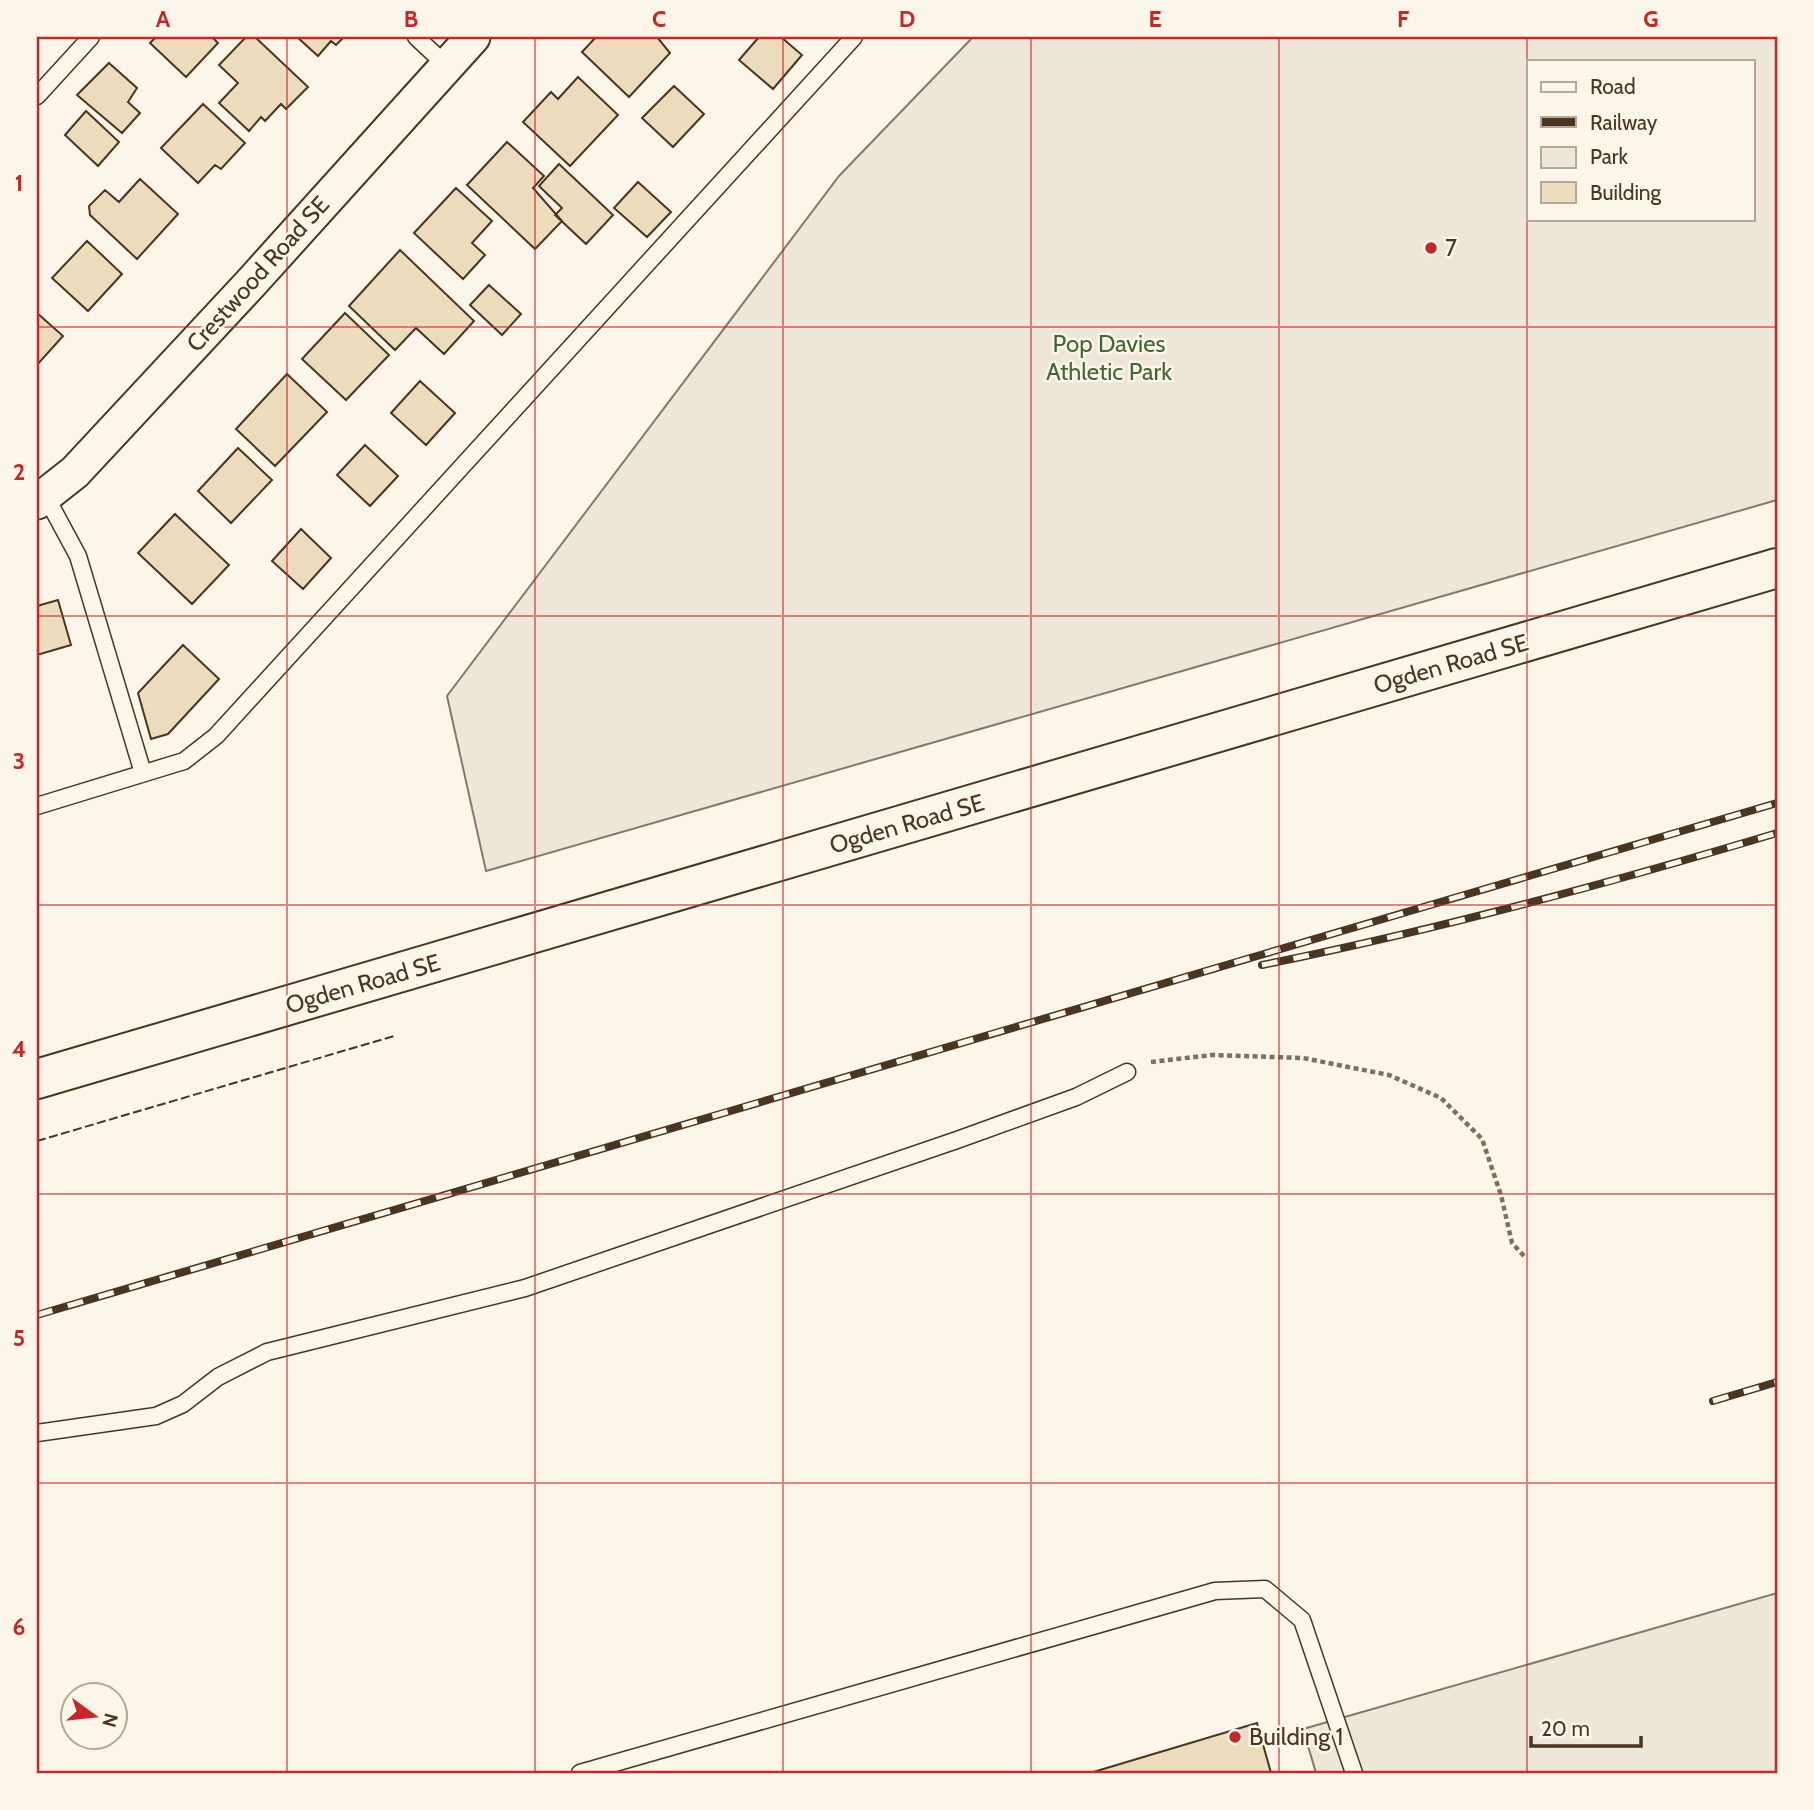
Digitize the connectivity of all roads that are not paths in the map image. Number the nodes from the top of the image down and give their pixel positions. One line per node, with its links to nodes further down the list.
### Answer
1 (91, 37): 6 (lane)
2 (416, 37): 5 (lane)
3 (473, 37): 5 (street, Crestwood Road SE)
4 (854, 37): 9 (lane)
5 (446, 65): 7 (street, Crestwood Road SE)
6 (37, 96)
7 (40, 494): 9 (lane)
8 (1777, 568): 12 (street, Ogden Road SE)
9 (143, 773): 10 (lane)
10 (37, 806)
11 (1128, 1072): 13 (lane)
12 (37, 1079)
13 (37, 1433)
14 (580, 1773): 15 (lane)
15 (1354, 1773)

